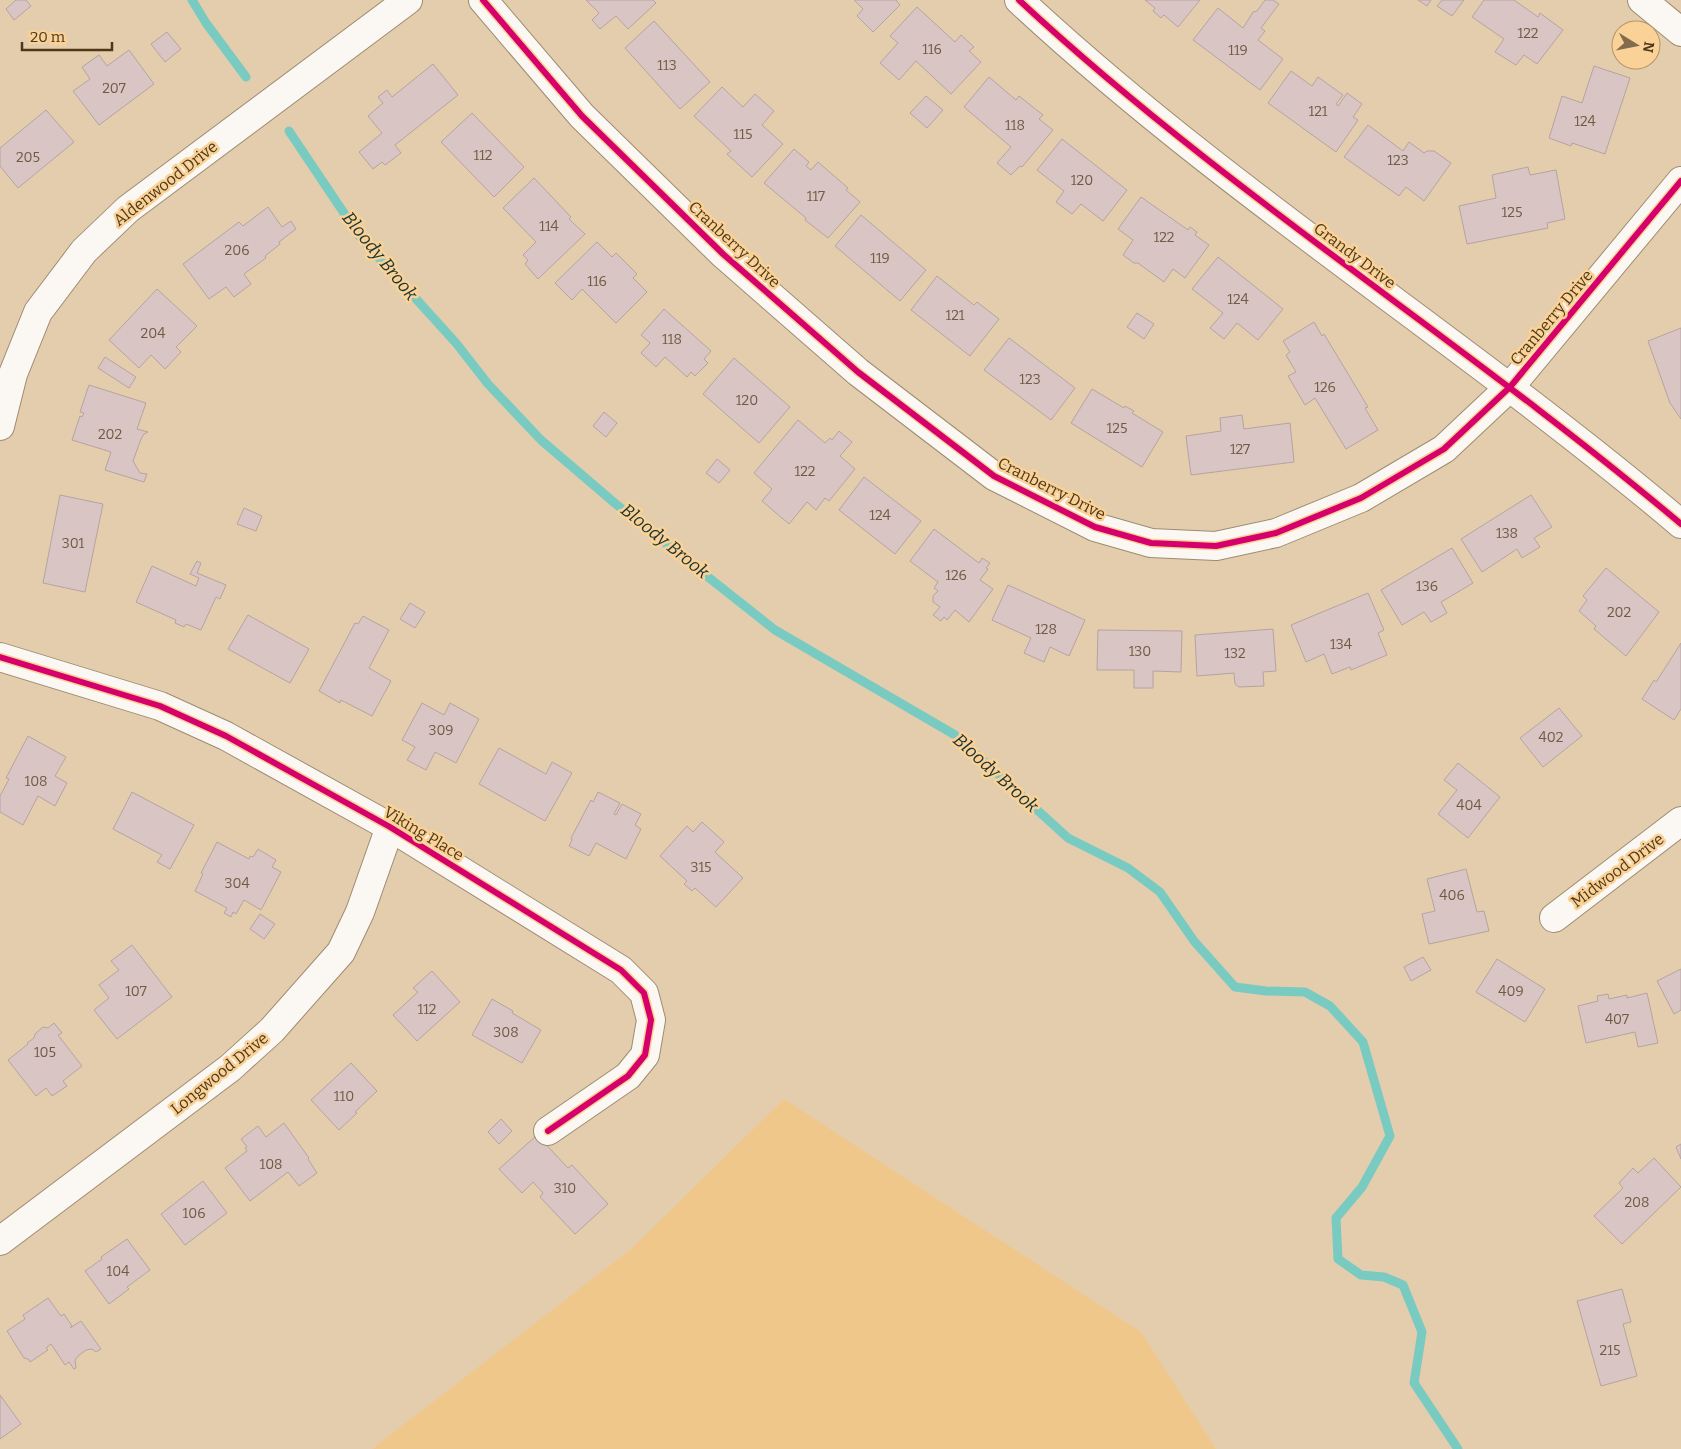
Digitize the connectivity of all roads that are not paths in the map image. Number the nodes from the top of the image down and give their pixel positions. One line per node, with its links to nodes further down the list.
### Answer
1 (408, 0): 8 (street, Aldenwood Drive)
2 (483, 0): 7 (street, Cranberry Drive)
3 (1019, 0): 7 (street, Grandy Drive)
4 (1642, 0): 5 (street)
5 (1681, 32)
6 (1681, 181): 7 (street, Cranberry Drive)
7 (1510, 388): 9 (street, Grandy Drive)
8 (0, 426)
9 (1681, 524)
10 (0, 657): 12 (street, Viking Place)
11 (1681, 821): 13 (street, Midwood Drive)
12 (390, 827): 14 (street, Viking Place); 15 (street, Longwood Drive)
13 (1554, 918)
14 (548, 1131)
15 (0, 1241)

